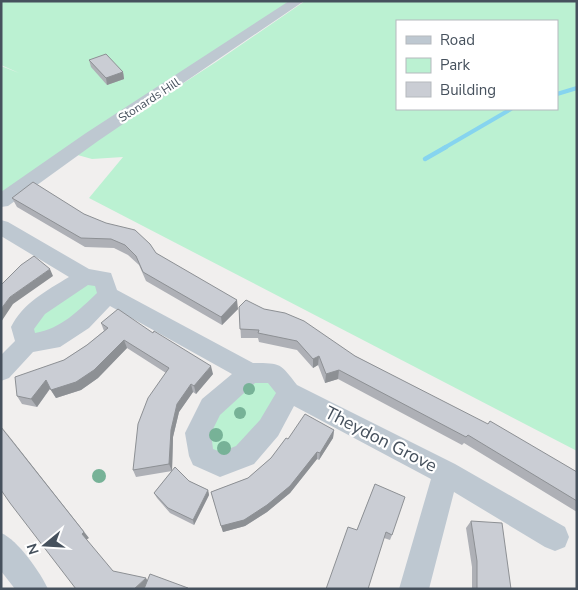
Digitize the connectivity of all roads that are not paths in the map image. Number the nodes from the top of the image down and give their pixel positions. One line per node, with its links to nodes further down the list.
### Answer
1 (298, 1): 2 (street, Stonards Hill)
2 (1, 201)
3 (1, 227): 4 (street, Theydon Grove)
4 (86, 277): 5 (street, Theydon Grove); 6 (street)
5 (108, 294): 6 (street); 8 (street, Theydon Grove)
6 (27, 344): 7 (street)
7 (1, 372)
8 (250, 373): 9 (street, Theydon Grove); 9 (street)
9 (289, 392): 10 (street, Theydon Grove)
10 (446, 473): 11 (street); 14 (street, Theydon Grove)
11 (555, 537)
12 (1, 547): 13 (street)
13 (33, 589)
14 (414, 589)

